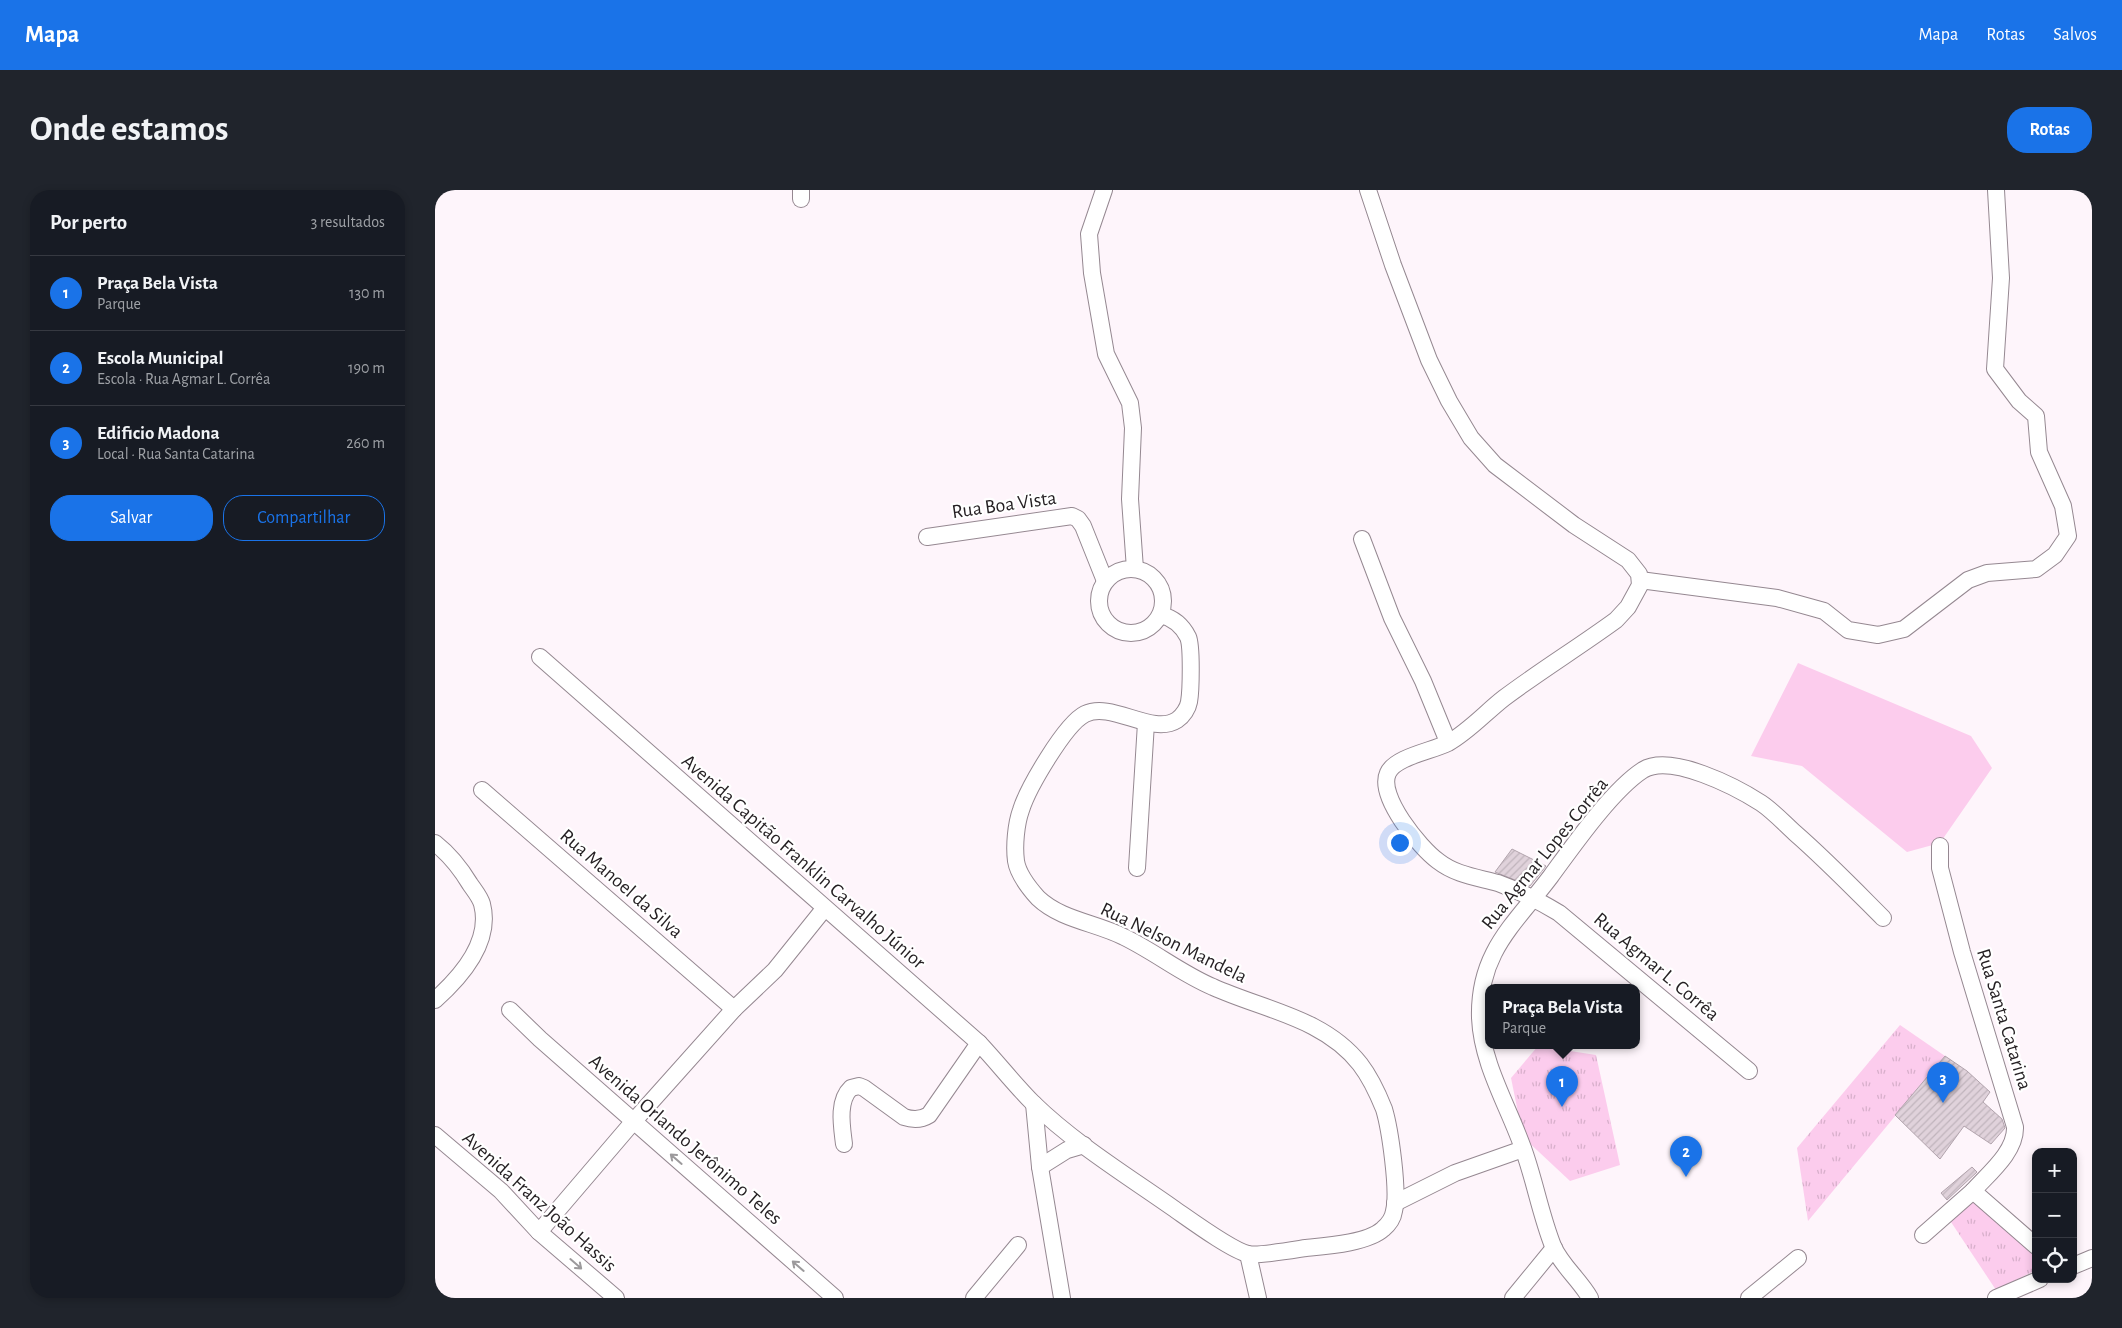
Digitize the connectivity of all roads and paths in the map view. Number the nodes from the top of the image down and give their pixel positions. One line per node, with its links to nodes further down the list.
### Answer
1 (1104, 190): 6 (street)
2 (1368, 190): 7 (street)
3 (1996, 190): 7 (street)
4 (927, 537): 8 (street, Rua Boa Vista)
5 (1362, 538): 12 (street)
6 (1135, 569): 8 (street); 9 (street)
7 (1641, 580): 12 (street)
8 (1105, 581): 9 (street)
9 (1161, 615): 11 (street, Rua Nelson Mandela)
10 (540, 657): 18 (street, Avenida Capitão Franklin Carvalho Júnior)
11 (1146, 723): 16 (street); 33 (street, Rua Nelson Mandela)
12 (1448, 742): 17 (street, Rua Agmar L. Corrêa)
13 (482, 790): 21 (street, Rua Manoel da Silva)
14 (435, 843): 20 (street)
15 (1939, 846): 32 (street, Rua Santa Catarina)
16 (1137, 868)
17 (1534, 898): 19 (street, Rua Agmar Lopes Corrêa); 24 (street, Rua Agmar L. Corrêa); 30 (street, Rua Agmar Lopes Corrêa)
18 (824, 909): 21 (street); 23 (street, Avenida Capitão Franklin Carvalho Júnior)
19 (1883, 918)
20 (435, 1000)
21 (734, 1009): 26 (street)
22 (510, 1010): 26 (street, Avenida Orlando Jerônimo Teles)
23 (979, 1042): 25 (street, Avenida Capitão Franklin Carvalho Júnior); 28 (street)
24 (1749, 1071)
25 (1034, 1104): 29 (street, Avenida Capitão Franklin Carvalho Júnior); 31 (street)
26 (633, 1122): 34 (street); 45 (street, Avenida Orlando Jerônimo Teles, one-way to 26)
27 (435, 1135): 34 (street, Avenida Franz João Hassis)
28 (844, 1144)
29 (1084, 1145): 31 (street); 39 (street, Avenida Capitão Franklin Carvalho Júnior)
30 (1523, 1149): 33 (street); 38 (street, Rua Agmar Lopes Corrêa)
31 (1040, 1167): 47 (street)
32 (1973, 1191): 35 (street, Rua Santa Catarina); 36 (street)
33 (1395, 1200): 39 (street)
34 (539, 1232): 44 (street, Avenida Franz João Hassis, one-way to 44)
35 (1923, 1235)
36 (2032, 1243)
37 (1017, 1245): 46 (street)
38 (1554, 1248): 49 (street); 50 (street, Rua Agmar Lopes Corrêa)
39 (1248, 1254): 48 (street)
40 (1798, 1258): 51 (street)
41 (2092, 1258): 42 (street)
42 (2077, 1264)
43 (2032, 1282): 52 (street)
44 (616, 1298)
45 (835, 1298)
46 (974, 1298)
47 (1063, 1298)
48 (1258, 1298)
49 (1513, 1298)
50 (1590, 1298)
51 (1749, 1298)
52 (1996, 1298)

